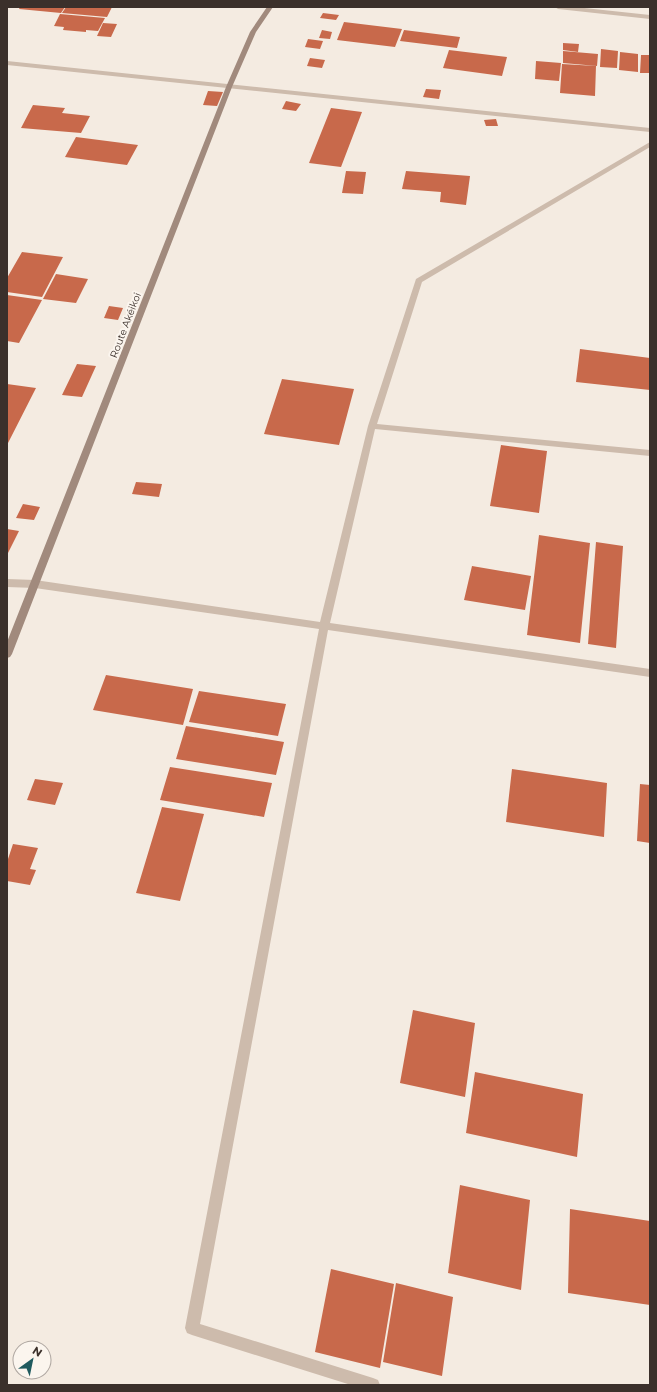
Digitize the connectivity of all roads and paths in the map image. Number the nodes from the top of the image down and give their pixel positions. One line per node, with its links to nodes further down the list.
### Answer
1 (270, 7): 5 (street, Route Akéikoi)
2 (558, 7): 3 (street)
3 (650, 17)
4 (7, 63): 5 (street)
5 (229, 87): 6 (street); 11 (street, Route Akéikoi)
6 (650, 130)
7 (650, 144): 8 (street)
8 (372, 426): 9 (street); 12 (street)
9 (650, 453)
10 (7, 583): 11 (street)
11 (35, 584): 12 (street); 13 (street, Route Akéikoi)
12 (324, 626): 14 (street); 15 (street)
13 (7, 654)
14 (650, 673)
15 (373, 1385)

